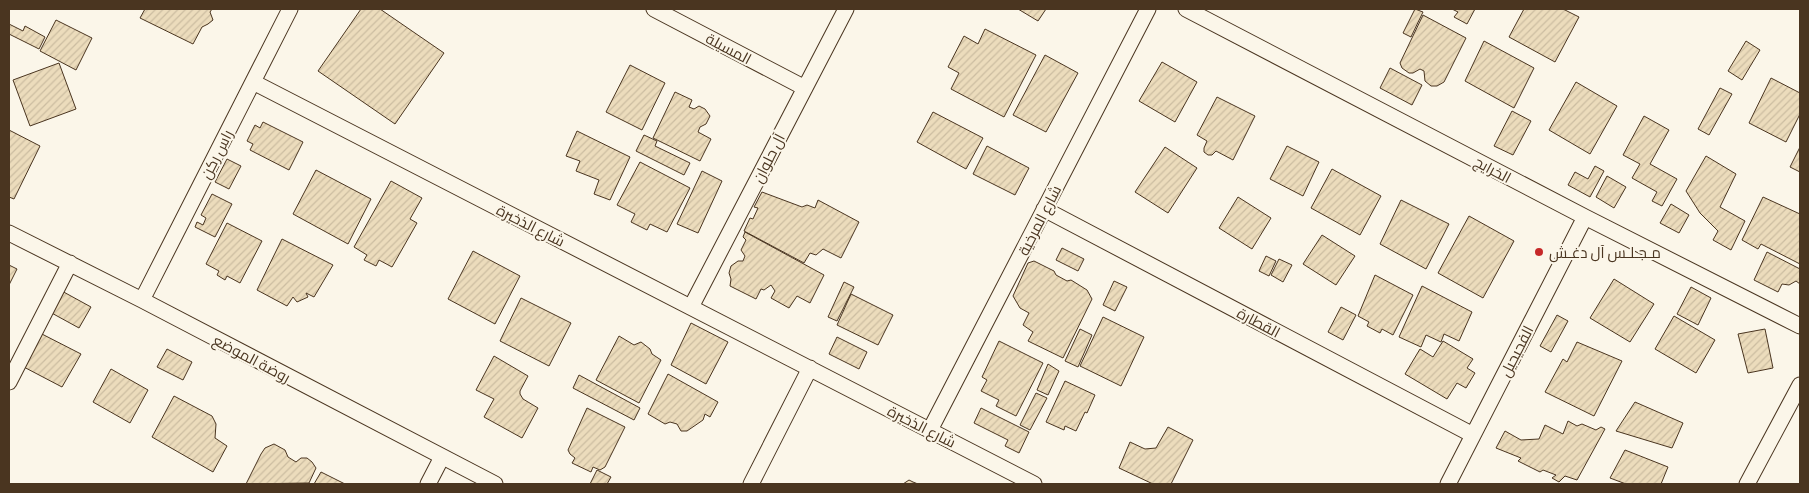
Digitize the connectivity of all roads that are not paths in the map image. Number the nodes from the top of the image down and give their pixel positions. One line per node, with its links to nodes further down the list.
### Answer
1 (290, 9): 6 (street, راس ركن)
2 (654, 9): 7 (street, المسيلة)
3 (846, 9): 7 (street, آل حلوان)
4 (1148, 9): 8 (street, شارع المرخية)
5 (1186, 9): 9 (street, الخرايج)
6 (252, 82): 12 (street, راس ركن); 13 (street, شارع الذخيرة)
7 (805, 88): 13 (street, آل حلوان)
8 (1044, 209): 18 (street, شارع المرخية); 19 (street, القطارة)
9 (1585, 217): 14 (street, الخرايج); 19 (street, الفحيحيل)
10 (9, 233): 11 (street, روضة الموضع)
11 (70, 263): 12 (street, روضة الموضع); 16 (street)
12 (142, 300): 20 (street, روضة الموضع)
13 (691, 307): 15 (street, شارع الذخيرة)
14 (1800, 326)
15 (810, 368): 18 (street, شارع الذخيرة); 23 (street)
16 (9, 382)
17 (1800, 384): 26 (street)
18 (930, 430): 24 (street, شارع الذخيرة)
19 (1473, 435): 25 (street, الفحيحيل)
20 (442, 457): 21 (street); 22 (street, روضة الموضع)
21 (428, 484)
22 (495, 484)
23 (751, 484)
24 (1034, 484)
25 (1448, 484)
26 (1747, 484)

